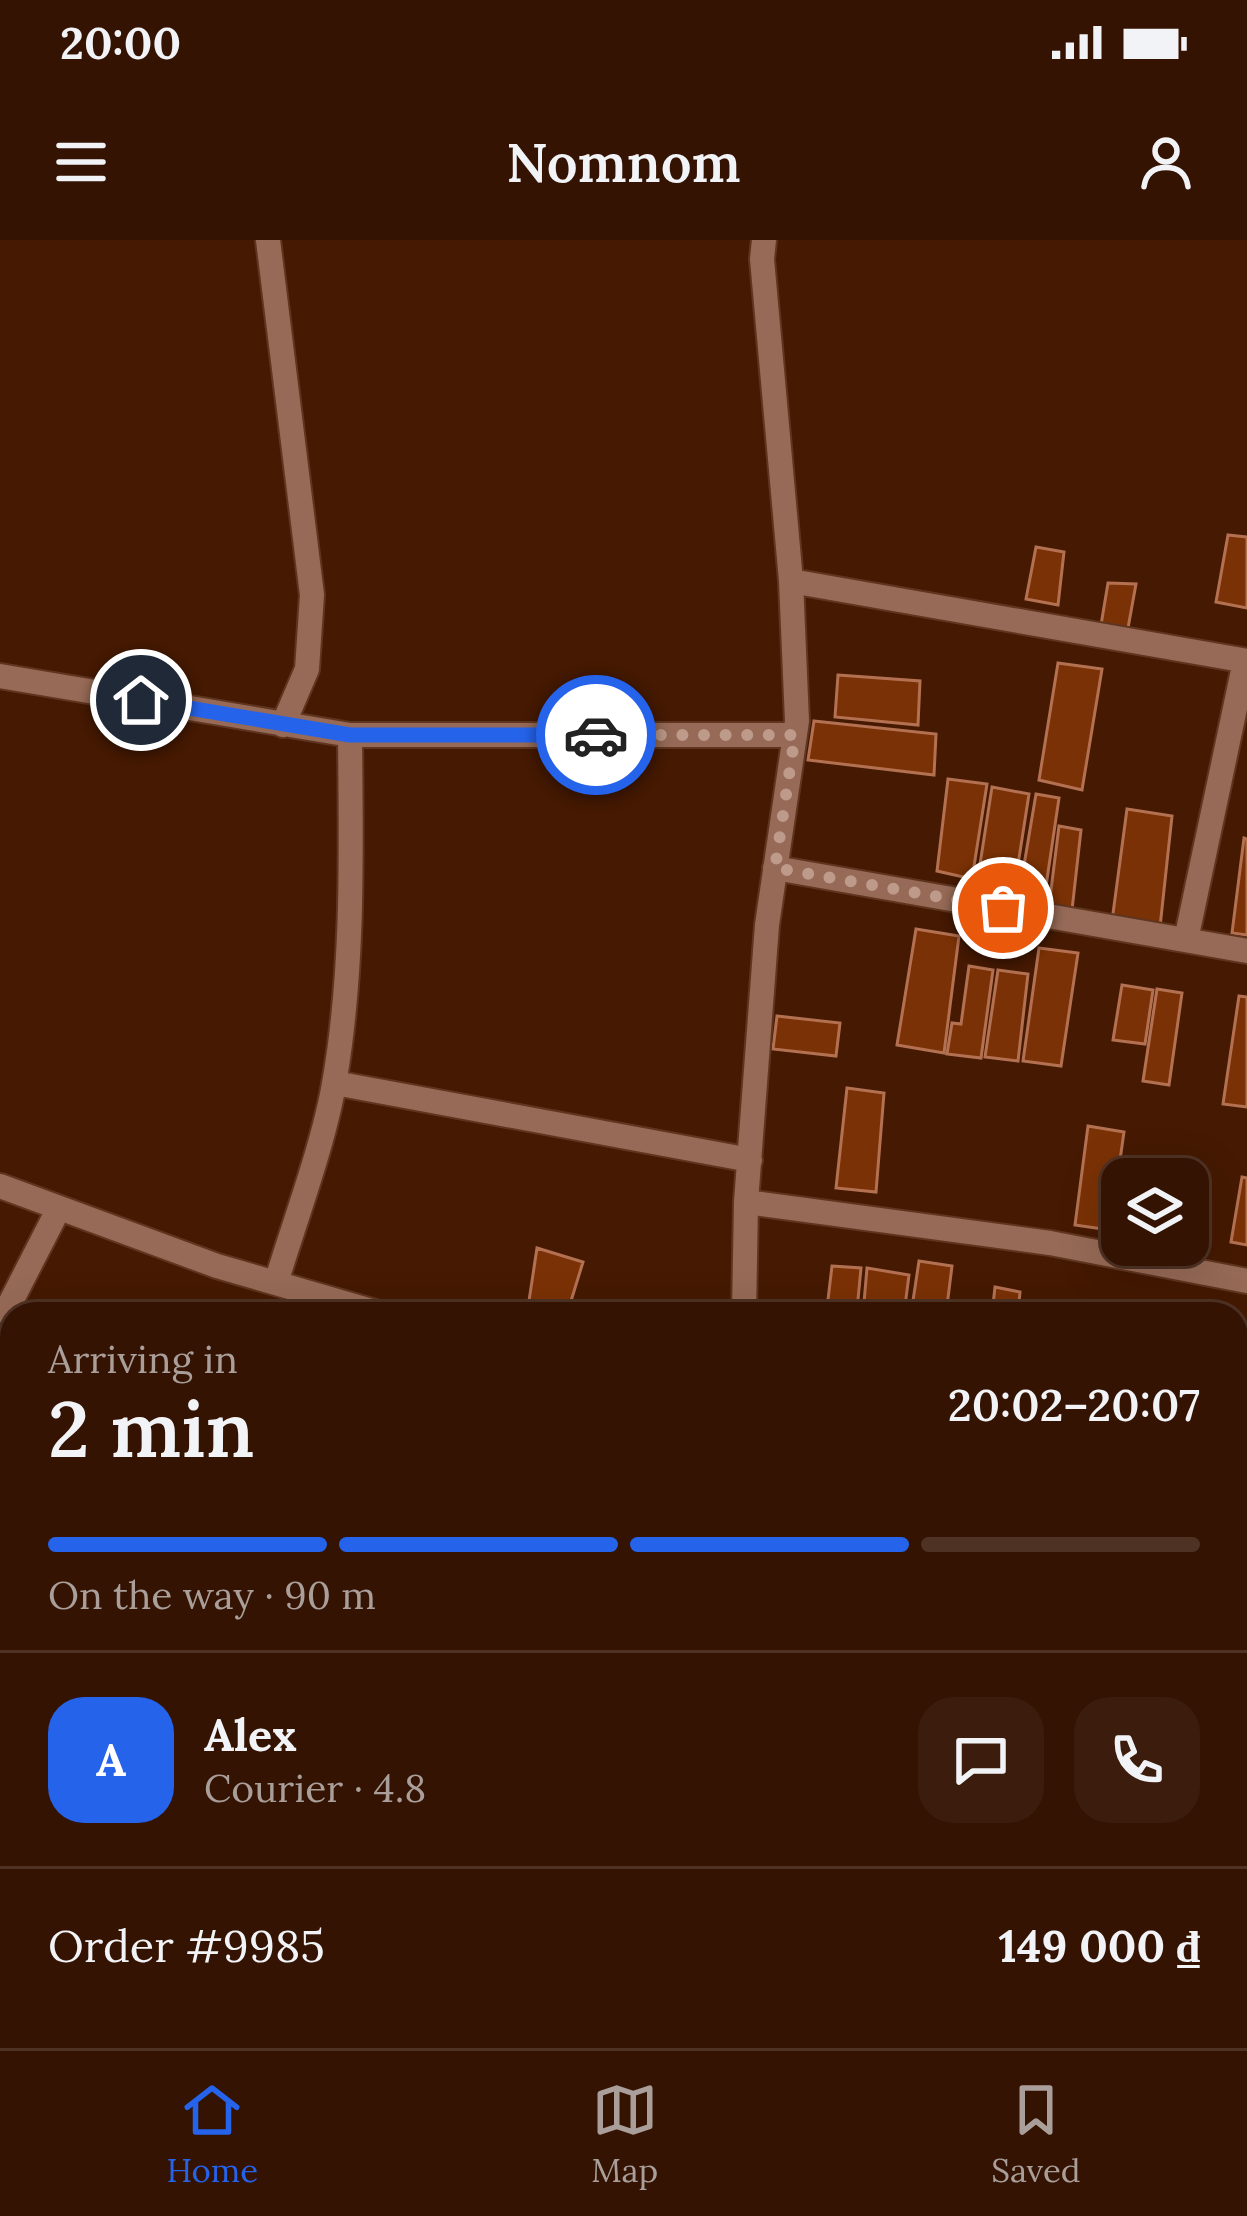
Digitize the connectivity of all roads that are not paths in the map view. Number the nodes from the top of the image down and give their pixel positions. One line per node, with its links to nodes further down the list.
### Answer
1 (268, 240): 6 (street)
2 (764, 240): 3 (street)
3 (791, 580): 4 (street); 8 (street)
4 (1246, 661): 10 (street)
5 (0, 676): 6 (street)
6 (283, 725): 7 (street)
7 (350, 735): 8 (street); 12 (street)
8 (795, 735): 9 (street)
9 (775, 868): 10 (street); 13 (street)
10 (1186, 940): 11 (street)
11 (1247, 951)
12 (335, 1083): 13 (street); 18 (street)
13 (750, 1160): 15 (street)
14 (0, 1186): 16 (street)
15 (746, 1202): 17 (street); 21 (street)
16 (59, 1208): 18 (street); 19 (street)
17 (1247, 1281)
18 (276, 1283): 20 (street)
19 (11, 1302)
20 (341, 1302)
21 (744, 1302)

